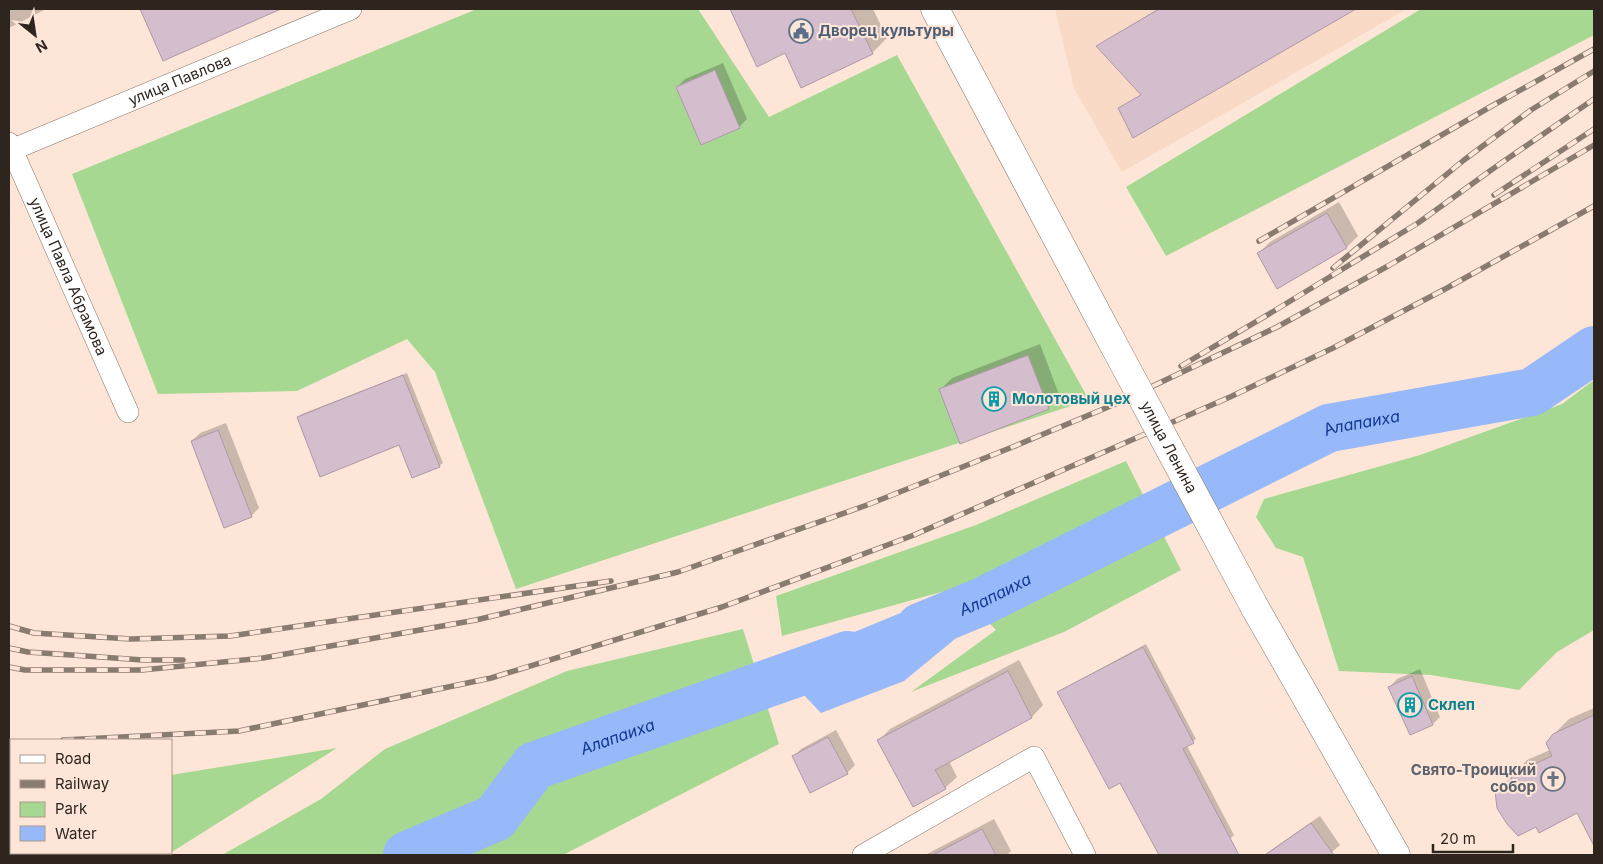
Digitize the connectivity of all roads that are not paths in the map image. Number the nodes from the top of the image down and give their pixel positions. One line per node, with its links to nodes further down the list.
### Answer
1 (351, 9): 3 (street, улица Павлова)
2 (934, 9): 7 (main road, улица Ленина, bridge)
3 (10, 148): 4 (street, улица Павла Абрамова)
4 (128, 412)
5 (863, 855): 6 (street)
6 (1085, 855)
7 (1396, 855)

